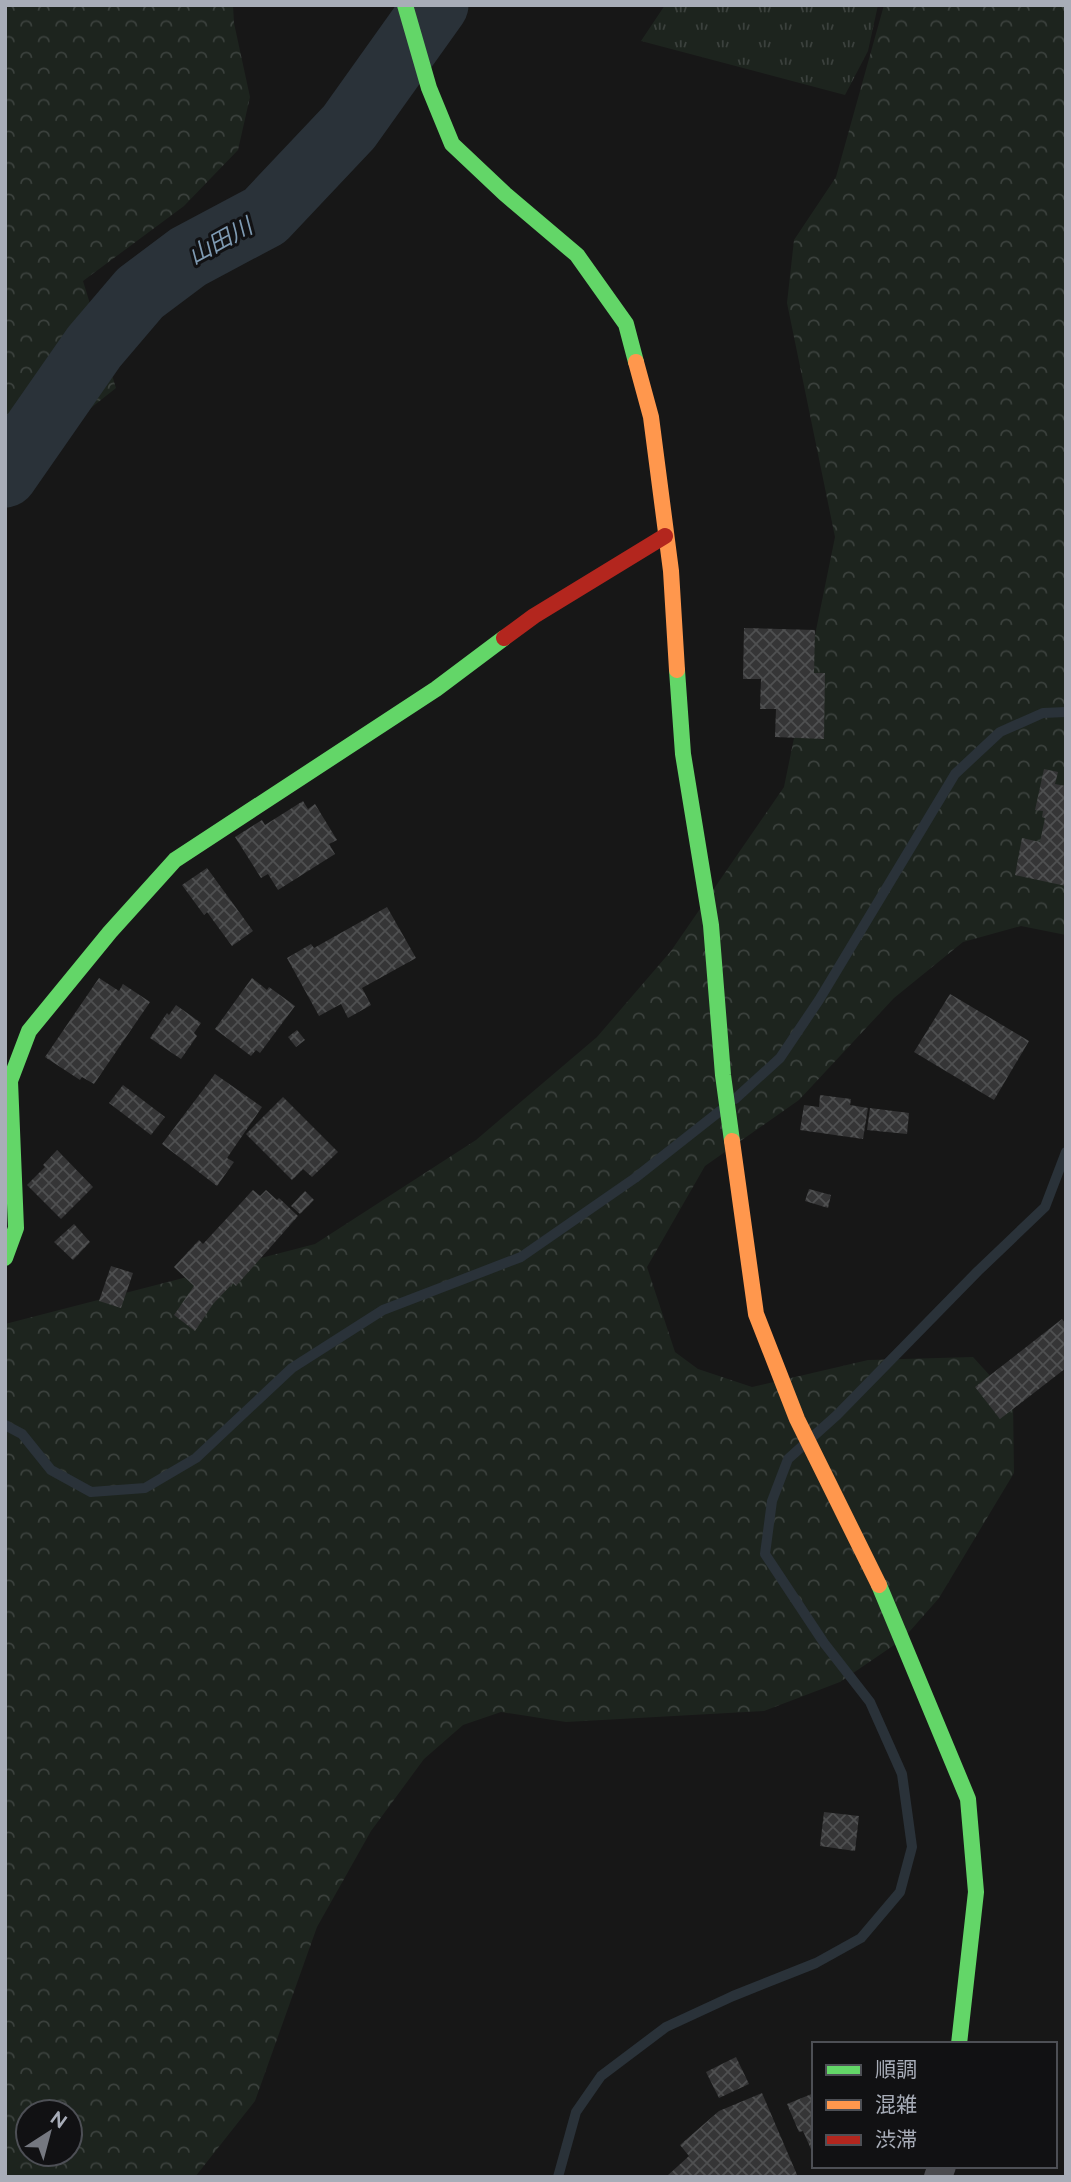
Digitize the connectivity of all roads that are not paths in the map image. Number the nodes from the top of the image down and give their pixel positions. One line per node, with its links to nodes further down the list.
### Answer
1 (406, 6): 2 (street)
2 (664, 536): 3 (street); 4 (street)
3 (5, 1258)
4 (959, 2042)

